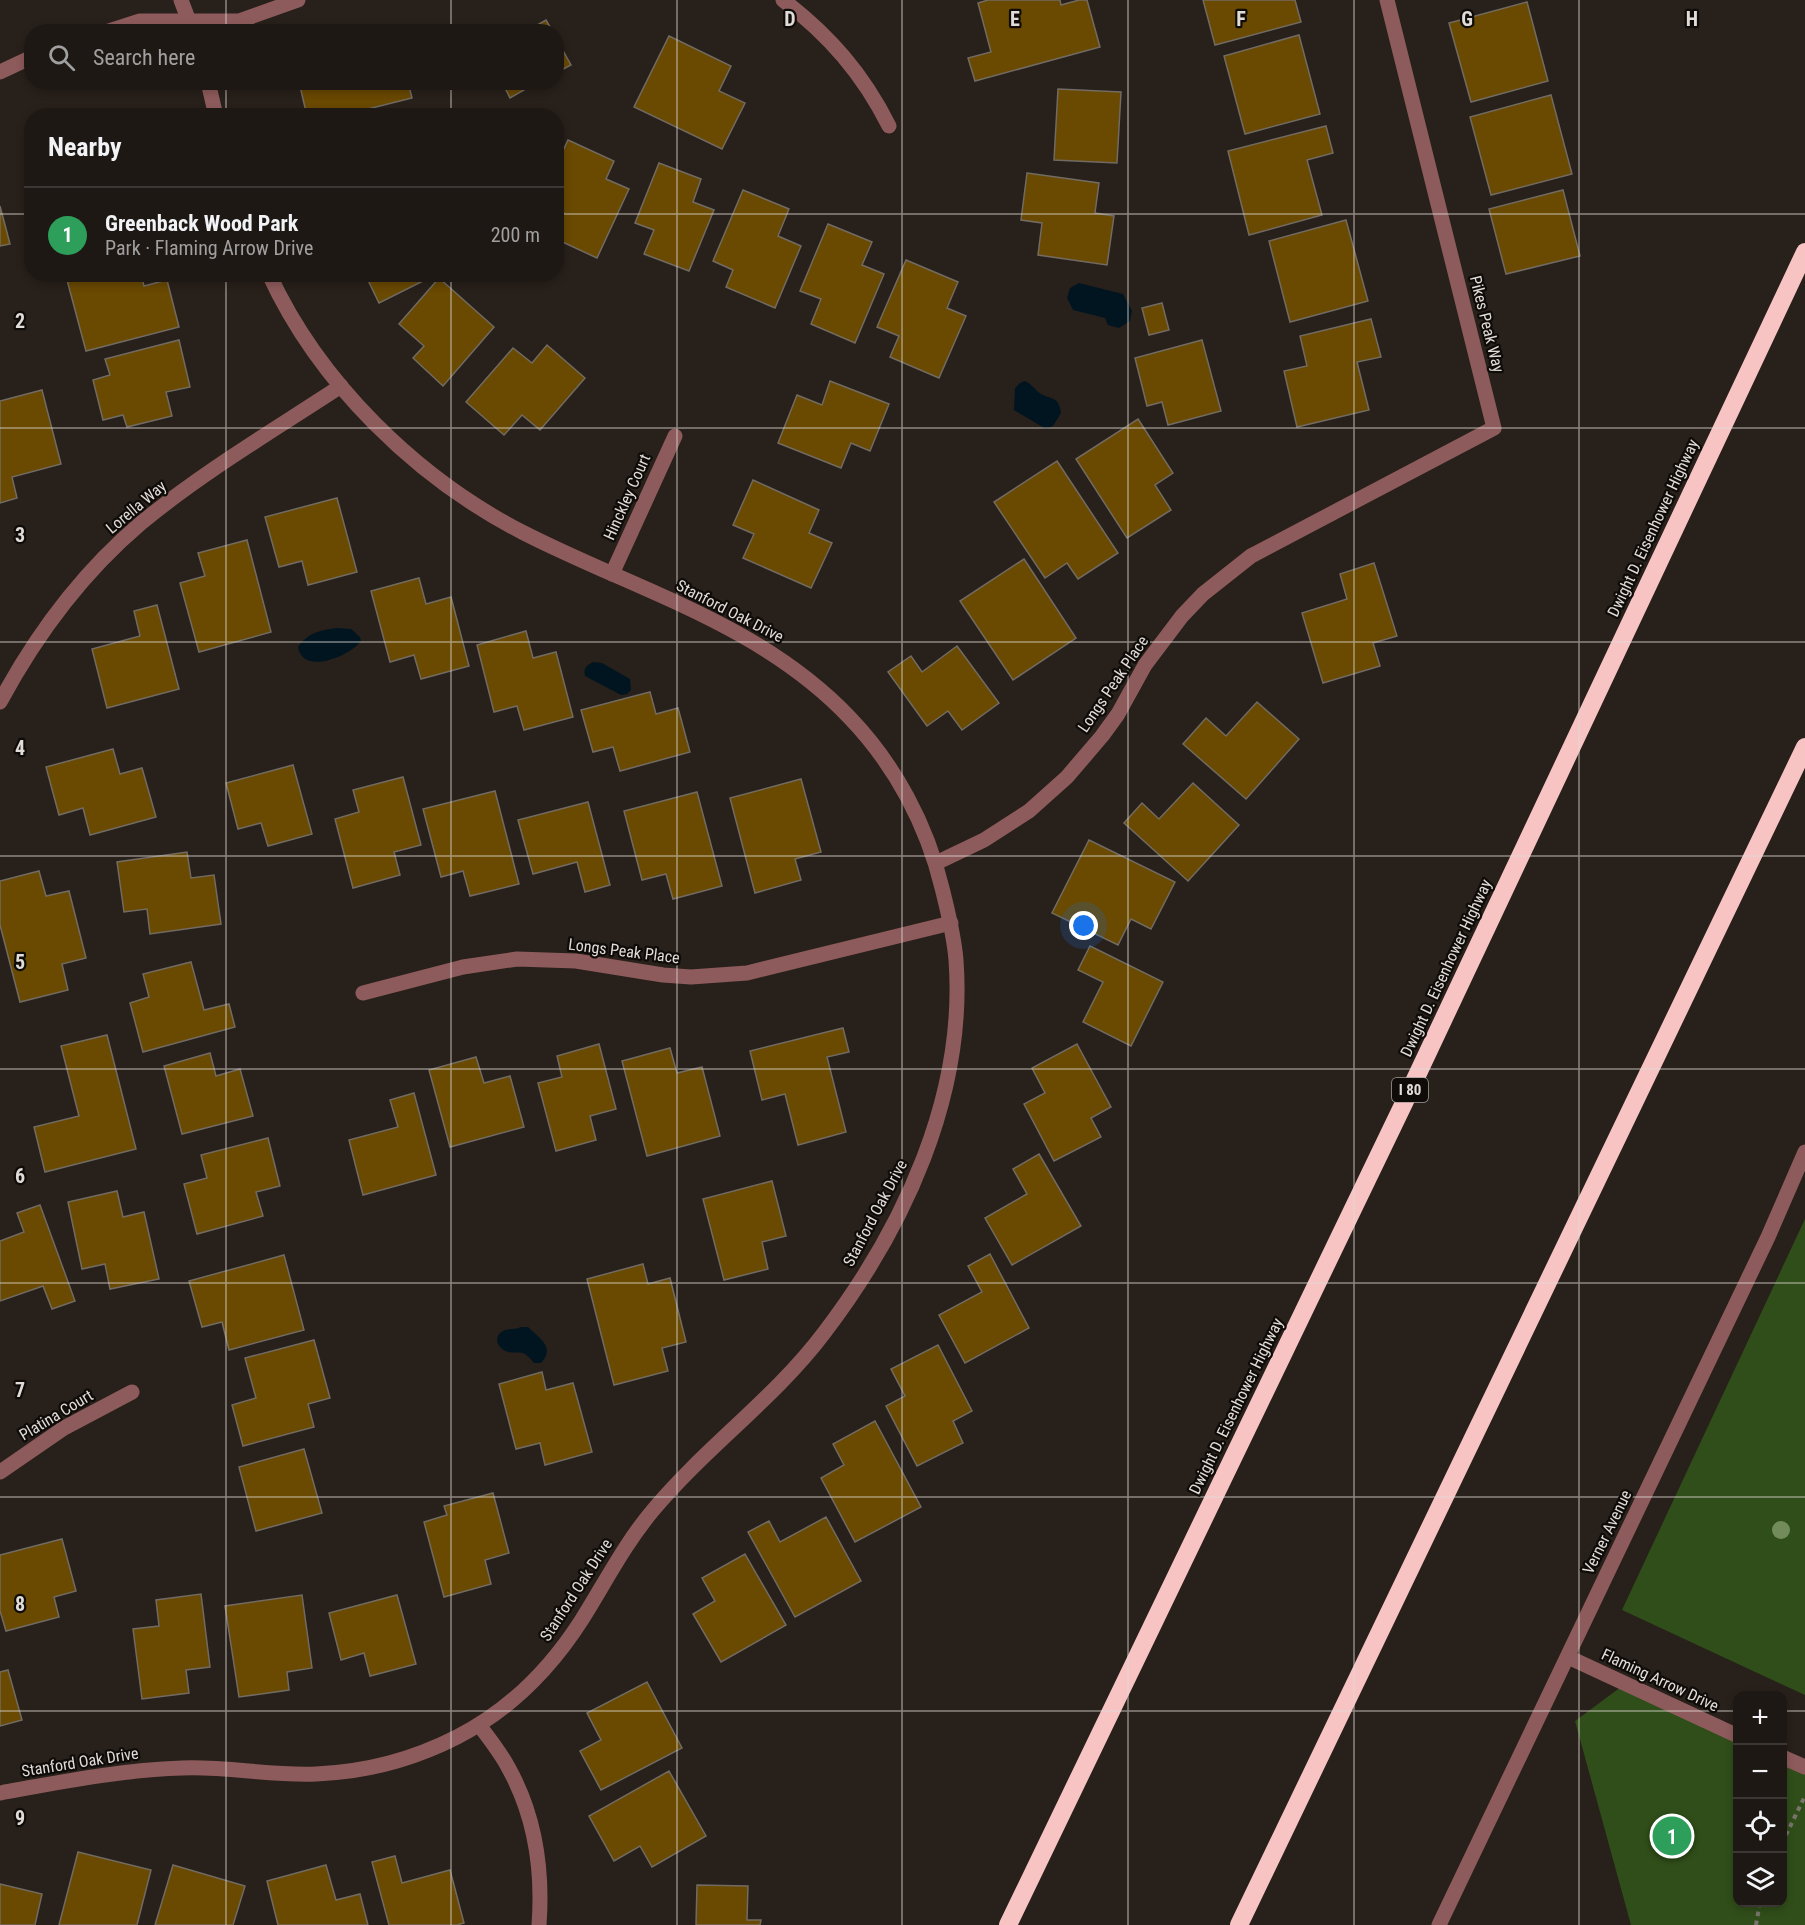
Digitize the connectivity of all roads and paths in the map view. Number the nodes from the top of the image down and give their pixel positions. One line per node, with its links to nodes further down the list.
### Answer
1 (181, 0): 7 (street)
2 (298, 0): 8 (street)
3 (783, 0): 13 (street)
4 (1387, 0): 18 (street, Pikes Peak Way)
5 (131, 24): 6 (street)
6 (171, 24)
7 (190, 24)
8 (210, 24)
9 (24, 61): 10 (street)
10 (0, 72)
11 (210, 90): 12 (street)
12 (214, 108)
13 (889, 126)
14 (1805, 252): 38 (highway, Dwight D. Eisenhower Highway / I 80)
15 (272, 282): 16 (street, Stanford Oak Drive)
16 (341, 386): 19 (street, Stanford Oak Drive); 20 (street, Lorella Way)
17 (675, 436): 19 (street, Hinckley Court)
18 (1284, 537): 22 (street, Longs Peak Place)
19 (612, 574): 22 (street, Stanford Oak Drive)
20 (0, 702)
21 (1805, 747): 39 (highway)
22 (936, 863): 23 (street, Stanford Oak Drive)
23 (951, 923): 24 (street, Longs Peak Place); 29 (street, Stanford Oak Drive)
24 (363, 993)
25 (1805, 1152): 28 (street, Verner Avenue)
26 (132, 1392): 27 (street, Platina Court)
27 (0, 1472)
28 (1568, 1657): 30 (street, Flaming Arrow Drive); 40 (street, Verner Avenue)
29 (479, 1725): 33 (street, Stanford Oak Drive); 37 (street)
30 (1733, 1734)
31 (1787, 1759): 32 (street)
32 (1805, 1767)
33 (0, 1793)
34 (1805, 1796): 35 (path)
35 (1787, 1833)
36 (1759, 1907): 41 (path)
37 (539, 1925)
38 (1008, 1925)
39 (1239, 1925)
40 (1439, 1925)
41 (1756, 1925)

